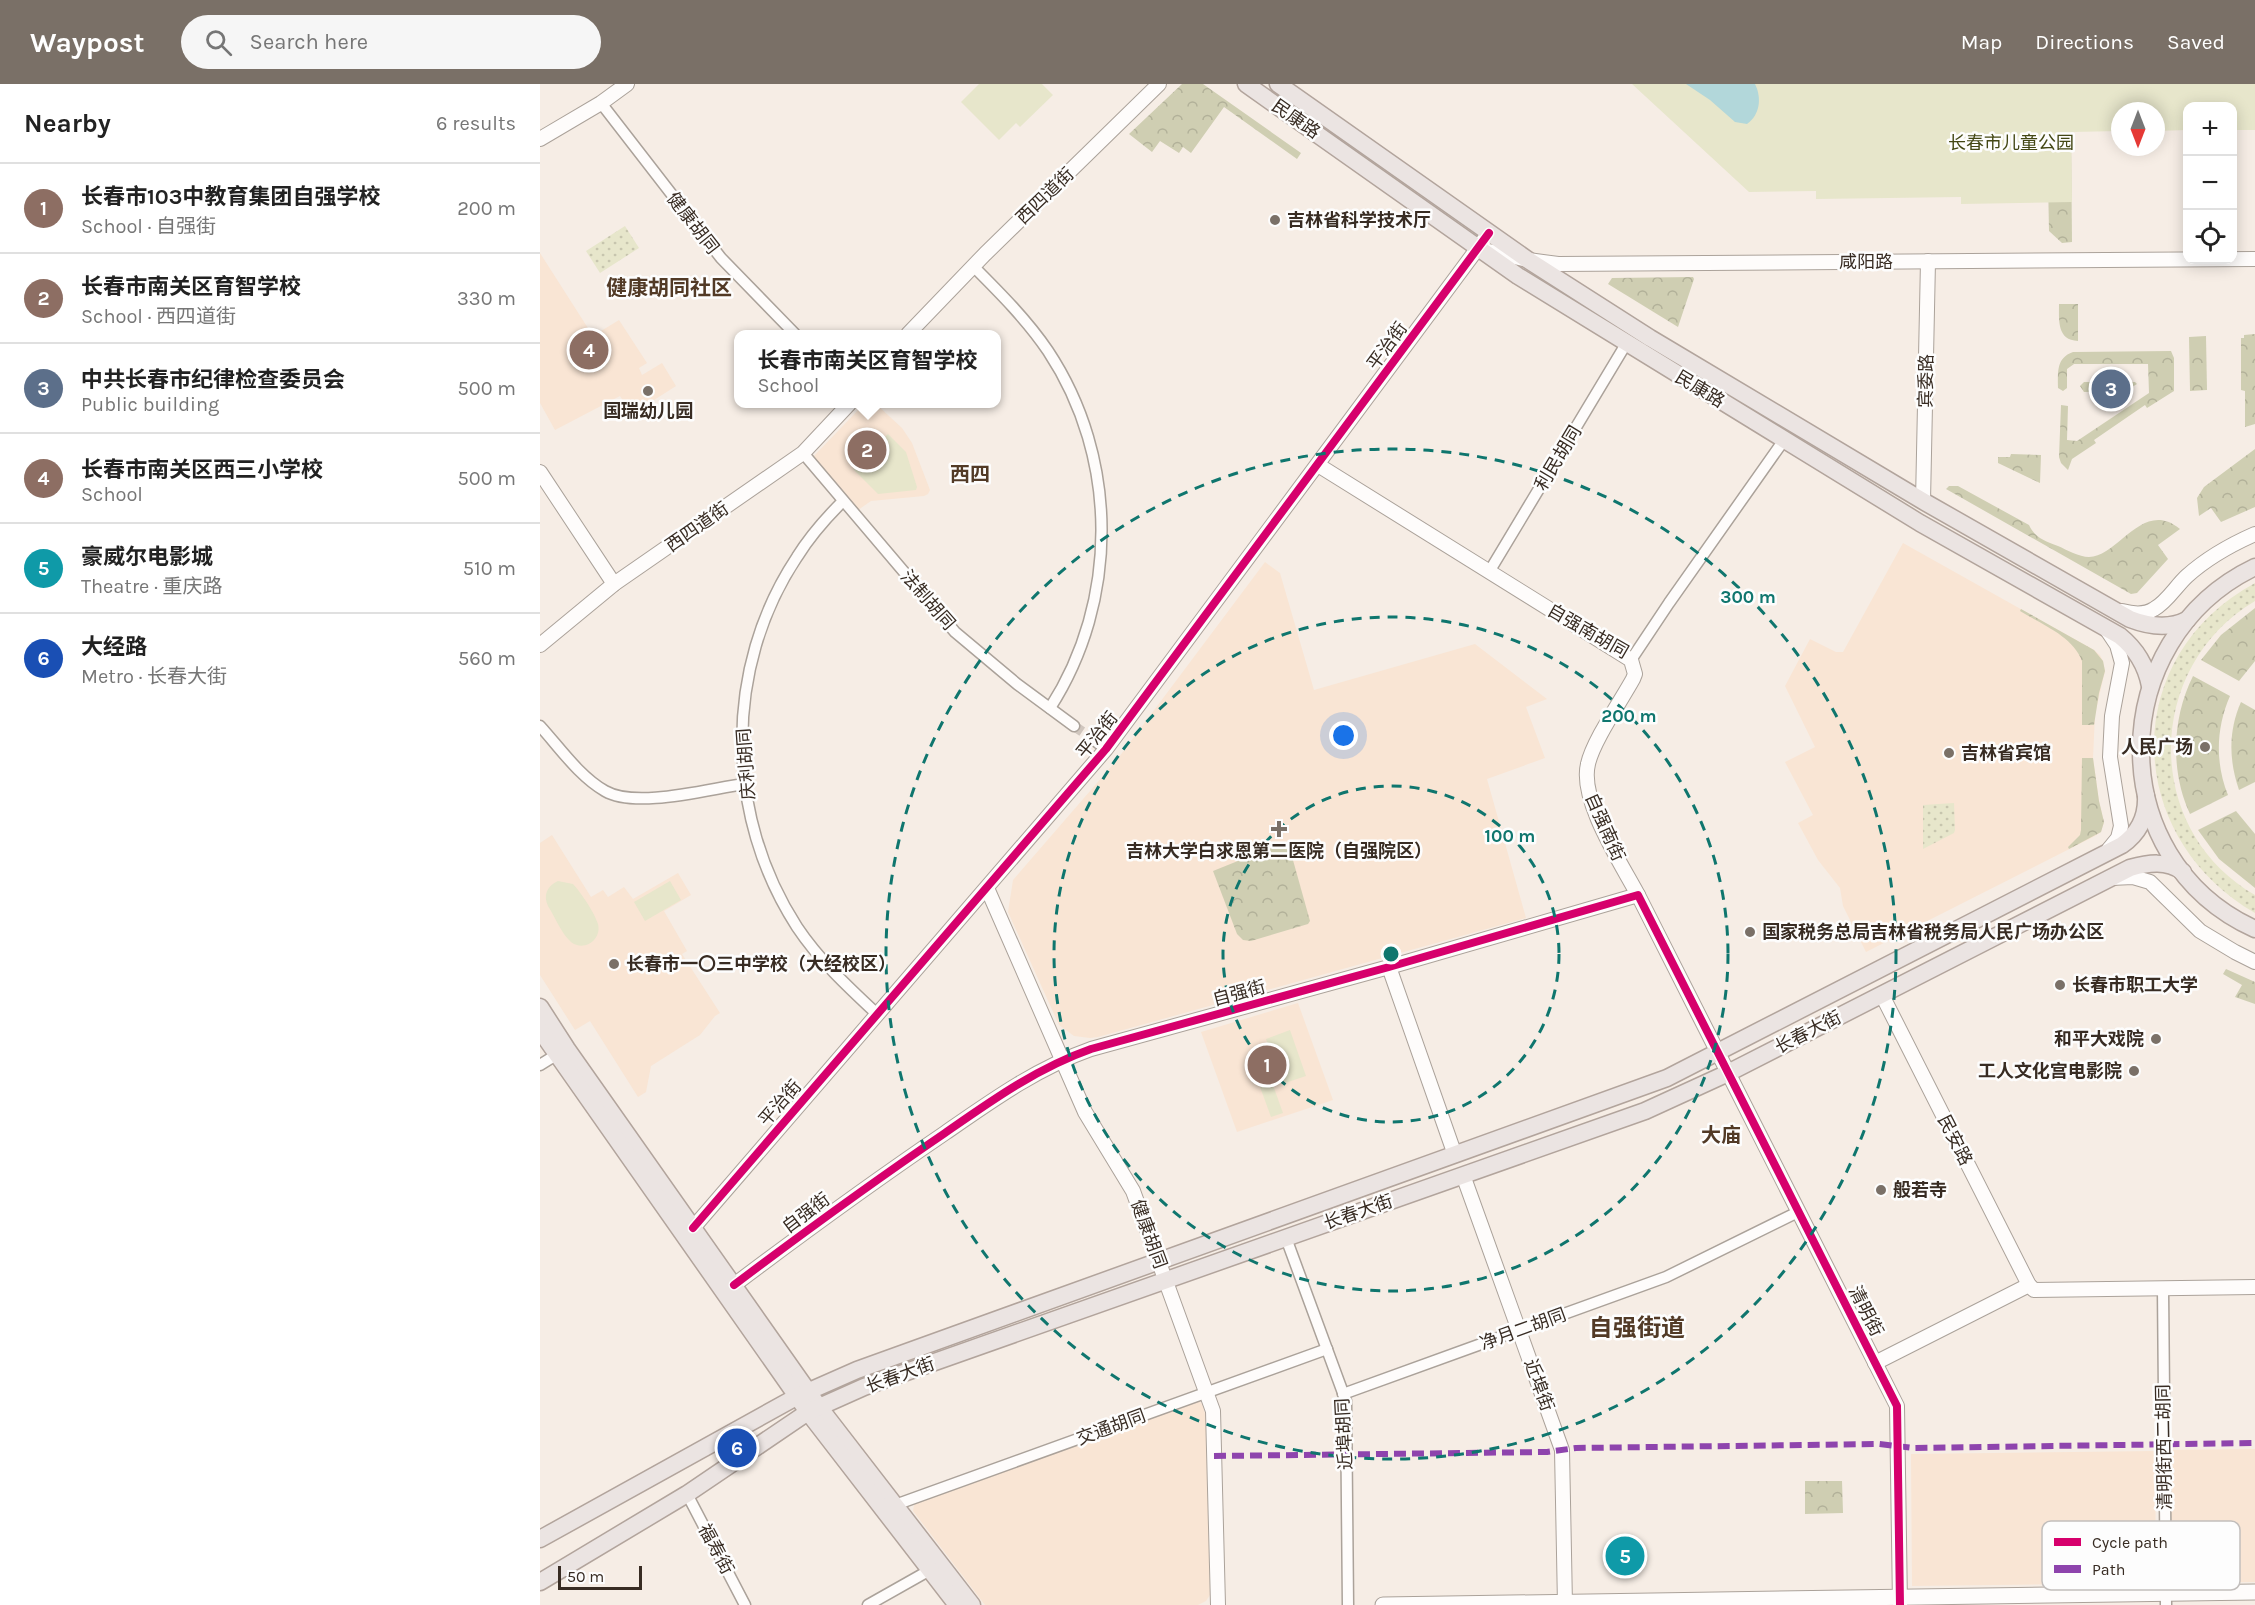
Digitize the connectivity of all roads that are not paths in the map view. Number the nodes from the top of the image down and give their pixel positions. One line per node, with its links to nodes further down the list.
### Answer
1 (627, 84): 5 (street)
2 (1159, 84): 12 (street, 西四道街)
3 (1246, 84): 8 (main road, 民康路)
4 (1278, 84): 7 (main road, 民康路)
5 (601, 103): 6 (street); 13 (street, 健康胡同)
6 (540, 139)
7 (1489, 233): 8 (street, 平治街); 10 (main road, 民康路)
8 (1478, 249): 10 (street, 咸阳路); 15 (main road, 民康路); 19 (street, 平治街)
9 (2255, 259): 11 (street, 咸阳路)
10 (1528, 260): 11 (street, 咸阳路); 22 (main road, 民康路)
11 (1928, 261): 22 (street, 宾委路)
12 (973, 266): 14 (street, 西四道街); 33 (street)
13 (791, 330)
14 (912, 330)
15 (1626, 344): 17 (main road, 民康路); 25 (street, 利民胡同)
16 (845, 408): 18 (street, 西四道街)
17 (1784, 440): 29 (main road, 民康路); 31 (street, 自强南胡同)
18 (803, 453): 21 (street, 法制胡同); 26 (street, 西四道街)
19 (1318, 465): 25 (street, 自强南胡同); 37 (street, 平治街)
20 (540, 472): 26 (street)
21 (843, 501): 33 (street, 法制胡同); 38 (street, 庆利胡同)
22 (1923, 501): 27 (main road, 民康路)
23 (2255, 534): 27 (street)
24 (2255, 567): 28 (main road)
25 (1489, 572): 31 (street, 自强南胡同)
26 (614, 584): 30 (street, 西四道街)
27 (2111, 609): 28 (main road, 民康路)
28 (2187, 620): 32 (main road)
29 (2104, 626): 32 (main road, 民康路); 40 (street)
30 (540, 645)
31 (1631, 660): 44 (street, 自强南街)
32 (2150, 686): 39 (main road)
33 (1050, 708): 35 (street, 法制胡同)
34 (540, 726): 38 (street)
35 (1074, 726)
36 (1093, 739): 37 (street)
37 (1106, 749): 43 (street, 平治街)
38 (744, 784): 50 (street, 庆利胡同)
39 (2146, 796): 40 (main road, 长春大街); 41 (main road)
40 (2100, 857): 52 (main road, 长春大街)
41 (2183, 872): 42 (main road, 长春大街); 45 (main road)
42 (2109, 879): 46 (street); 48 (main road, 长春大街)
43 (987, 888): 50 (street, 平治街); 54 (street, 健康胡同)
44 (1638, 895): 47 (street, 自强街); 52 (street)
45 (2255, 929)
46 (2255, 962)
47 (1389, 967): 54 (street, 自强街); 57 (street)
48 (1882, 994): 56 (main road, 长春大街); 65 (street, 民安路)
49 (540, 1007): 60 (main road)
50 (877, 1014): 60 (street, 平治街)
51 (540, 1030): 53 (main road)
52 (1717, 1052): 56 (street, 清明街); 57 (main road, 长春大街)
53 (556, 1055): 55 (street); 72 (main road)
54 (1062, 1059): 62 (street, 健康胡同); 64 (street, 自强街)
55 (540, 1065)
56 (1728, 1073): 58 (main road, 长春大街); 59 (street, 清明街)
57 (1455, 1155): 62 (main road, 长春大街)
58 (1463, 1175): 61 (main road, 长春大街); 68 (street, 近埠街)
59 (1798, 1212): 68 (street, 净月二胡同); 70 (street, 清明街)
60 (693, 1228): 64 (main road)
61 (1286, 1238): 63 (main road, 长春大街); 69 (street, 近埠胡同)
62 (1159, 1261): 63 (street, 健康胡同); 72 (main road, 长春大街)
63 (1166, 1280): 71 (street, 健康胡同); 74 (main road, 长春大街)
64 (734, 1286): 72 (main road)
65 (2029, 1286): 67 (street); 70 (street)
66 (2255, 1287): 67 (street)
67 (2163, 1289): 77 (street, 清明街西二胡同)
68 (1519, 1330): 73 (street, 净月二胡同); 85 (street, 近埠街)
69 (1327, 1348): 71 (street, 交通胡同); 73 (street, 近埠胡同)
70 (1875, 1363): 83 (street, 清明街)
71 (1206, 1392): 76 (street, 交通胡同); 90 (street, 健康胡同)
72 (803, 1394): 74 (main road); 78 (main road, 长春大街)
73 (1343, 1394): 91 (street, 近埠胡同)
74 (814, 1409): 75 (main road, 长春大街); 76 (main road); 79 (main road)
75 (687, 1494): 80 (main road, 长春大街); 86 (street, 福寿街)
76 (895, 1505): 89 (main road)
77 (2165, 1521)
78 (540, 1539)
79 (930, 1570): 87 (street); 88 (main road)
80 (540, 1582)
81 (2255, 1592): 82 (main road)
82 (2166, 1599): 83 (main road)
83 (1900, 1601): 84 (main road)
84 (1731, 1602): 85 (main road)
85 (1565, 1604): 92 (main road)
86 (745, 1605)
87 (868, 1605)
88 (957, 1605)
89 (972, 1605)
90 (1218, 1605)
91 (1348, 1605)
92 (1383, 1605)

